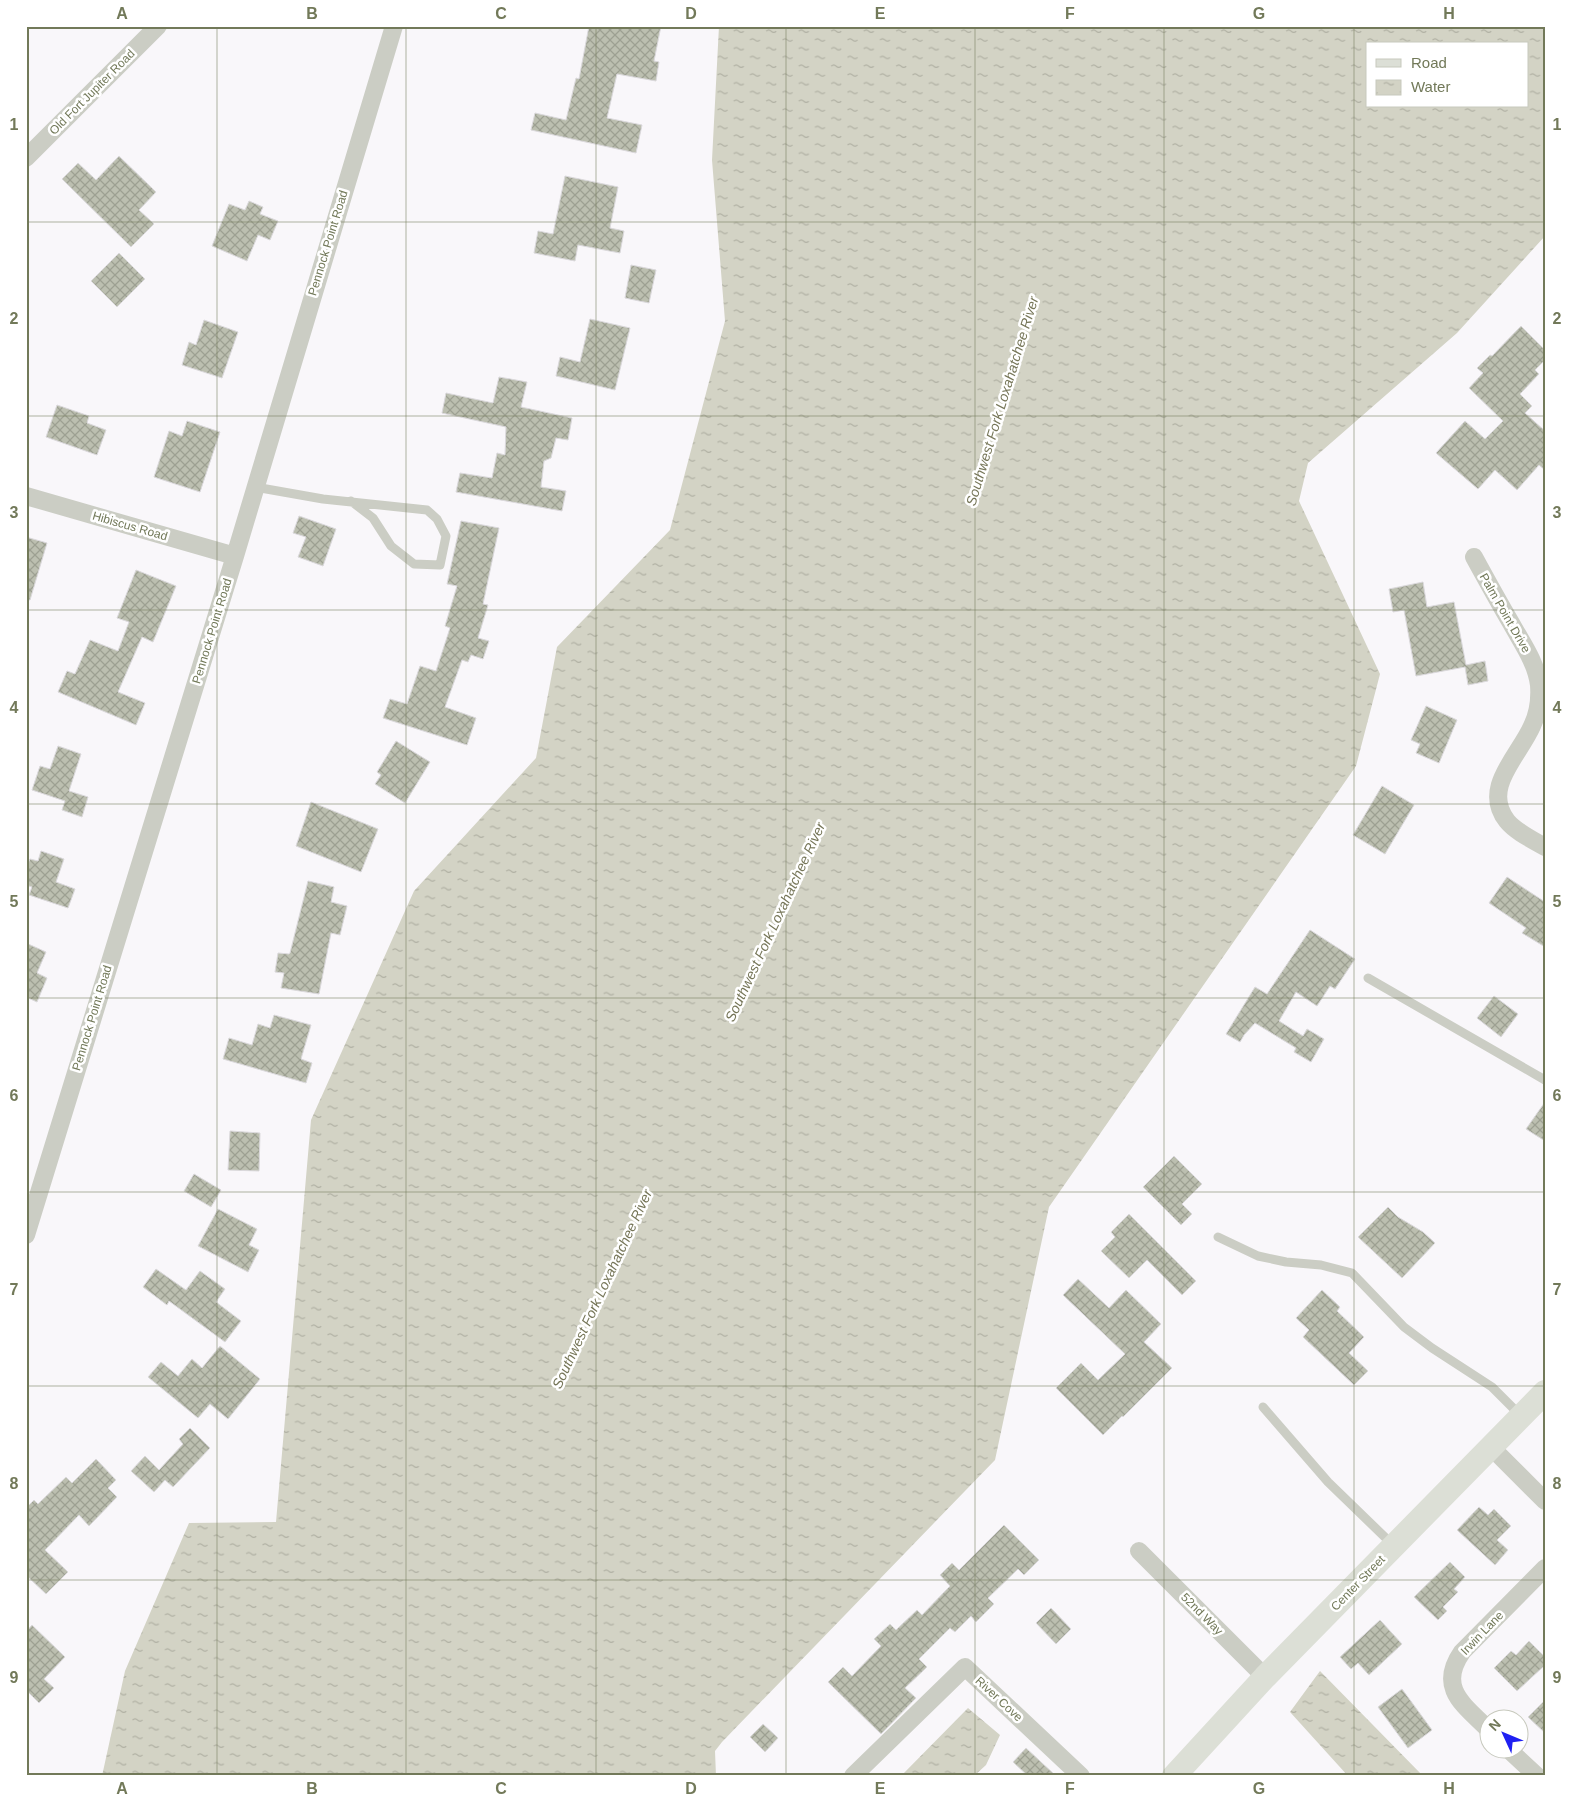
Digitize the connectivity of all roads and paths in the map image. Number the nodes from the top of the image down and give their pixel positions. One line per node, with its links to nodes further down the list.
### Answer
1 (158, 26): 3 (street, Old Fort Jupiter Road)
2 (394, 26): 4 (street, Pennock Point Road)
3 (26, 158)
4 (255, 487): 6 (lane); 7 (street, Pennock Point Road)
5 (26, 496): 7 (street, Hibiscus Road)
6 (351, 501): 6 (lane)
7 (235, 556): 12 (street, Pennock Point Road)
8 (1474, 557): 9 (street, Palm Point Drive)
9 (1545, 847)
10 (1368, 978): 11 (lane)
11 (1545, 1080)
12 (26, 1235)
13 (1218, 1237): 16 (lane)
14 (1545, 1392): 16 (street, Center Street)
15 (1263, 1407): 19 (lane)
16 (1521, 1416): 17 (street, Center Street)
17 (1491, 1447): 18 (street); 19 (street, Center Street)
18 (1545, 1501)
19 (1394, 1546): 22 (street, Center Street)
20 (1139, 1551): 22 (street, 52nd Way)
21 (1545, 1568): 23 (street, Irwin Lane)
22 (1265, 1677): 27 (street, Center Street)
23 (1478, 1719)
24 (1520, 1760): 28 (street)
25 (853, 1776): 26 (street, River Cove)
26 (1081, 1776)
27 (1174, 1776)
28 (1537, 1776)

